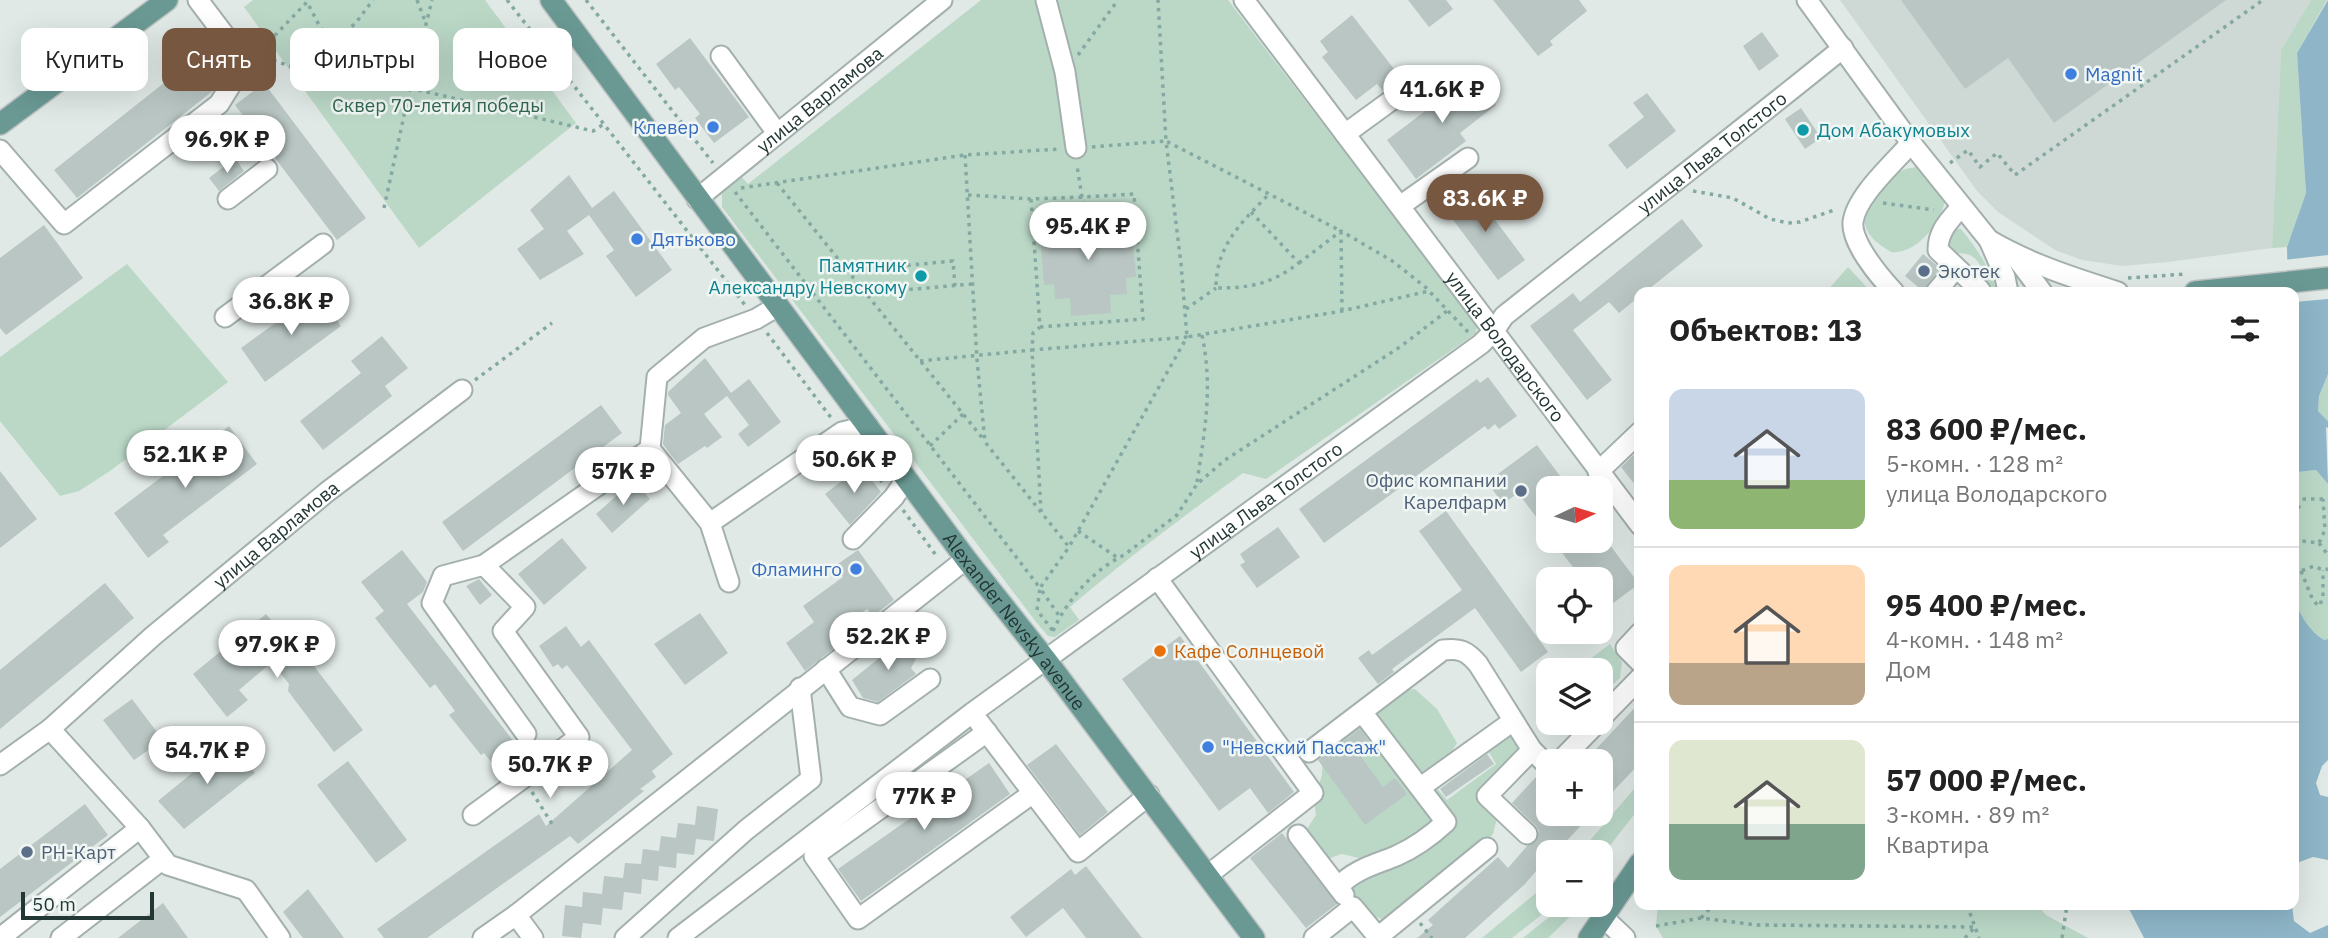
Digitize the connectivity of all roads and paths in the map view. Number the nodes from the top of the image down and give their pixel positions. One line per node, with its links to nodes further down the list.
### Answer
1 (167, 0): 30 (main road)
2 (198, 0): 17 (street)
3 (373, 0): 19 (path)
4 (417, 0): 16 (path)
5 (432, 0): 16 (path)
6 (551, 0): 48 (main road, Alexander Nevsky avenue)
7 (586, 0): 41 (path)
8 (942, 0): 31 (street, улица Варламова)
9 (1046, 0): 24 (street)
10 (1118, 0): 24 (path)
11 (1158, 0): 33 (path)
12 (1244, 0): 32 (street, улица Володарского)
13 (1807, 0): 22 (street)
14 (2263, 0): 37 (path)
15 (306, 1): 18 (path); 21 (path)
16 (426, 23): 20 (path)
17 (219, 28)
18 (321, 28)
19 (350, 28)
20 (425, 28)
21 (276, 33)
22 (1843, 48): 34 (street); 84 (street, улица Льва Толстого)
23 (721, 56): 31 (street)
24 (1065, 72): 35 (street)
25 (1422, 78): 32 (street)
26 (227, 91): 36 (street)
27 (409, 91): 52 (path)
28 (423, 91): 29 (path)
29 (605, 123)
30 (0, 124)
31 (777, 133): 41 (street, улица Варламова)
32 (1345, 134): 51 (street, улица Володарского)
33 (1166, 141): 35 (path); 44 (path); 76 (path)
34 (1911, 143): 50 (street); 55 (street)
35 (1076, 148): 38 (path); 46 (path)
36 (0, 150)
37 (1943, 153)
38 (965, 155): 42 (path); 45 (path)
39 (1468, 158): 51 (street)
40 (267, 169): 47 (street)
41 (723, 177): 48 (street, улица Варламова)
42 (777, 183): 61 (path); 94 (path)
43 (1691, 190): 50 (path)
44 (1270, 193): 54 (path); 56 (path)
45 (968, 195): 49 (path); 65 (path)
46 (1082, 197): 49 (path); 53 (path); 81 (path)
47 (228, 199)
48 (697, 199): 75 (main road, Alexander Nevsky avenue)
49 (1031, 199): 81 (path)
50 (1858, 205): 55 (path); 69 (street)
51 (1400, 206): 84 (street, улица Володарского)
52 (384, 208)
53 (1084, 208)
54 (1251, 212): 60 (path); 72 (path)
55 (1957, 212): 57 (street); 64 (street)
56 (1341, 231): 60 (path); 73 (path); 77 (path)
57 (1989, 240): 59 (street); 66 (street)
58 (323, 244): 79 (street)
59 (2014, 255): 67 (street); 70 (street)
60 (1299, 262): 72 (path)
61 (848, 271): 68 (path); 74 (path)
62 (2164, 276): 67 (path)
63 (2328, 278): 71 (main road)
64 (1965, 283)
65 (973, 284): 68 (path); 86 (path)
66 (2006, 285)
67 (2120, 285)
68 (955, 286): 74 (path)
69 (1890, 287)
70 (2038, 287)
71 (2241, 287)
72 (1216, 288): 76 (path)
73 (1429, 290): 77 (path); 78 (path)
74 (866, 293): 87 (path)
75 (778, 306): 91 (main road, Alexander Nevsky avenue); 95 (street)
76 (1186, 309): 83 (path)
77 (1342, 310): 82 (path)
78 (1447, 311): 84 (path); 98 (path)
79 (225, 317)
80 (552, 323): 88 (path)
81 (1040, 327): 85 (path)
82 (1202, 335): 83 (path); 98 (path)
83 (1187, 337): 85 (path); 106 (path)
84 (1487, 338): 96 (street, улица Володарского); 117 (street, улица Льва Толстого)
85 (1032, 350): 86 (path); 103 (path)
86 (977, 355): 87 (path); 93 (path)
87 (920, 361): 90 (path)
88 (488, 370)
89 (463, 390): 133 (street, улица Варламова)
90 (962, 414): 93 (path); 94 (path)
91 (868, 426): 97 (main road, Alexander Nevsky avenue); 105 (street)
92 (1634, 438): 96 (street)
93 (985, 442): 103 (path)
94 (930, 446): 119 (path)
95 (650, 449): 105 (street); 114 (street)
96 (1598, 472): 104 (street, улица Володарского)
97 (906, 479): 107 (street); 113 (main road, Alexander Nevsky avenue)
98 (1197, 484): 112 (path)
99 (2325, 499): 101 (path); 109 (path)
100 (2299, 500): 101 (path)
101 (2302, 501): 102 (path)
102 (2299, 507)
103 (1041, 512): 110 (path)
104 (1634, 517)
105 (710, 523): 118 (street)
106 (1078, 531): 110 (path); 112 (path)
107 (853, 539)
108 (2299, 541): 109 (path)
109 (2319, 544): 111 (path)
110 (1069, 547): 119 (path)
111 (2328, 555)
112 (1118, 558): 120 (path)
113 (965, 559): 124 (main road, Alexander Nevsky avenue); 125 (street)
114 (484, 565): 135 (street); 142 (street)
115 (2325, 570): 116 (path); 116 (path)
116 (2301, 571)
117 (1157, 578): 121 (street, улица Льва Толстого); 154 (street)
118 (729, 582)
119 (1040, 588): 120 (path); 121 (path)
120 (1060, 617): 121 (path)
121 (1059, 639): 124 (street, улица Льва Толстого)
122 (1634, 639): 123 (street)
123 (1634, 656)
124 (1046, 660): 131 (street, улица Льва Толстого); 145 (main road, Alexander Nevsky avenue)
125 (826, 669): 126 (street); 128 (street)
126 (930, 679)
127 (1634, 684): 129 (street)
128 (800, 688): 160 (street); 170 (street)
129 (1613, 706)
130 (1362, 712): 132 (street); 139 (street); 143 (street)
131 (972, 713): 134 (street); 171 (street, улица Льва Толстого)
132 (1513, 721): 138 (street); 143 (street)
133 (50, 729): 141 (street, улица Варламова); 148 (street)
134 (987, 732): 144 (street); 144 (street)
135 (526, 734)
136 (1585, 735): 137 (street)
137 (1572, 749)
138 (1532, 750): 140 (street); 149 (street)
139 (1309, 752)
140 (1536, 754)
141 (0, 765)
142 (523, 778): 146 (street); 147 (path)
143 (1421, 787): 155 (street)
144 (1033, 793): 145 (street)
145 (1149, 795): 154 (main road, Alexander Nevsky avenue)
146 (473, 815)
147 (555, 827)
148 (140, 828): 152 (street); 165 (street)
149 (1527, 834)
150 (1298, 835): 155 (street)
151 (1487, 848): 156 (street)
152 (163, 859): 166 (street); 167 (street)
153 (1634, 872): 161 (main road)
154 (1208, 875): 172 (main road, Alexander Nevsky avenue)
155 (1338, 887): 156 (street)
156 (1353, 907): 173 (street)
157 (1708, 910): 162 (path)
158 (1969, 910): 164 (path)
159 (2066, 910): 178 (path)
160 (516, 915): 168 (street); 169 (street)
161 (1604, 918): 174 (main road); 175 (street)
162 (1701, 918): 163 (path); 164 (path)
163 (1656, 926)
164 (1975, 928): 176 (path); 177 (path)
165 (0, 938)
166 (61, 938)
167 (280, 938)
168 (483, 938)
169 (533, 938)
170 (625, 938)
171 (678, 938)
172 (1254, 938)
173 (1314, 938)
174 (1589, 938)
175 (1625, 938)
176 (1965, 938)
177 (1979, 938)
178 (2062, 938)

